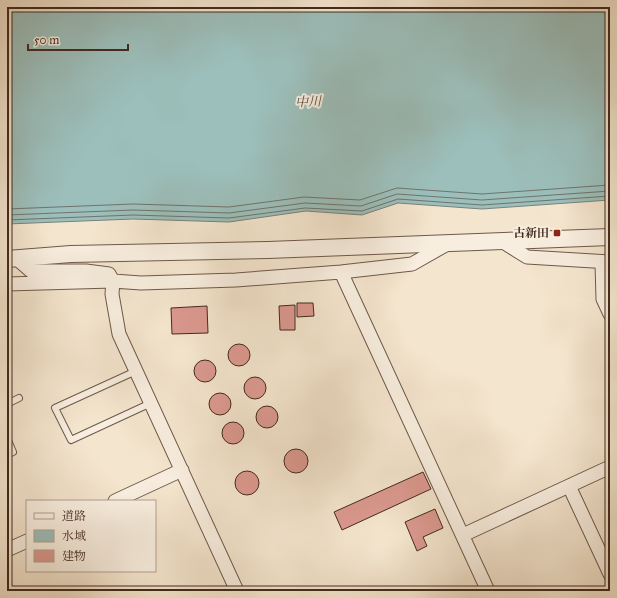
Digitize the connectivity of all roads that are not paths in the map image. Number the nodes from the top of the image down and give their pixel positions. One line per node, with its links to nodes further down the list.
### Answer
1 (610, 237): 2 (street)
2 (503, 242): 3 (street); 5 (street)
3 (449, 243): 4 (street); 6 (street)
4 (12, 258): 7 (street)
5 (606, 262): 9 (street)
6 (341, 272): 7 (street); 20 (street)
7 (113, 281): 8 (street); 10 (street)
8 (7, 284)
9 (610, 314)
10 (136, 371): 12 (street); 12 (lane)
11 (19, 398): 13 (lane)
12 (151, 403): 17 (street)
13 (7, 404)
14 (7, 438): 15 (lane)
15 (7, 455)
16 (610, 467): 18 (street)
17 (182, 470): 19 (street); 24 (street)
18 (569, 486): 20 (street); 23 (street)
19 (117, 500)
20 (463, 535): 25 (street)
21 (26, 541): 22 (street)
22 (7, 550)
23 (610, 574)
24 (237, 591)
25 (488, 591)

